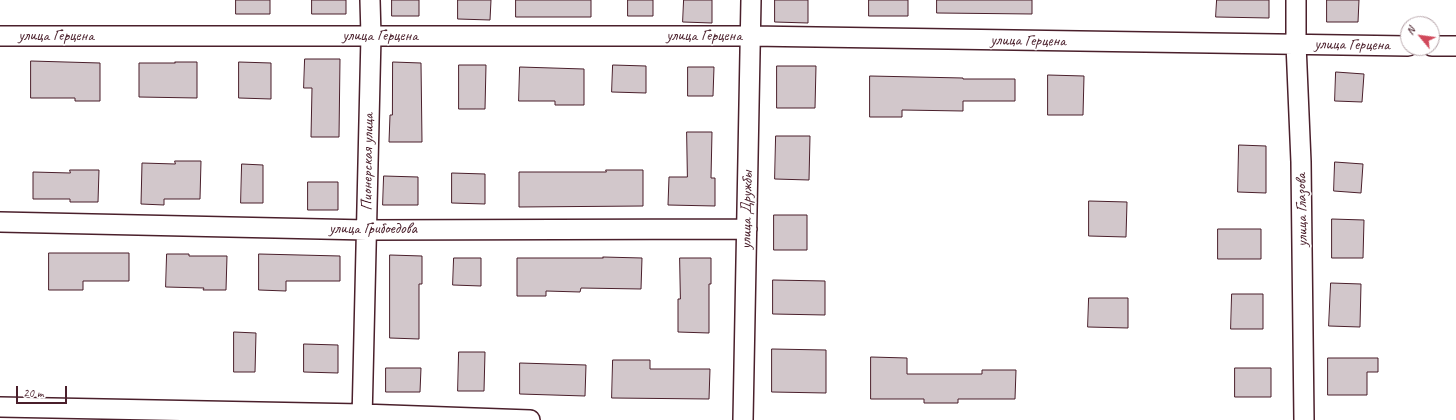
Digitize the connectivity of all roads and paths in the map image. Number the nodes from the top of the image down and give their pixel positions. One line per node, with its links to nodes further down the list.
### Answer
1 (370, 0): 5 (street, Пионерская улица)
2 (751, 0): 6 (street, улица Дружбы)
3 (1296, 0): 7 (street, улица Глазова)
4 (0, 36): 5 (street, улица Герцена)
5 (371, 36): 6 (street, улица Герцена); 13 (street, Пионерская улица)
6 (751, 36): 7 (street, улица Герцена); 12 (street, улица Дружбы)
7 (1296, 44): 8 (street, улица Герцена); 18 (street, улица Глазова)
8 (1400, 46)
9 (1440, 46): 10 (street)
10 (1456, 46)
11 (0, 222): 13 (street, улица Грибоедова)
12 (747, 228): 13 (street, улица Грибоедова); 17 (street, улица Дружбы)
13 (367, 230): 15 (street, Пионерская улица)
14 (0, 407): 15 (street)
15 (362, 417): 16 (street)
16 (530, 420)
17 (743, 420)
18 (1304, 420)

